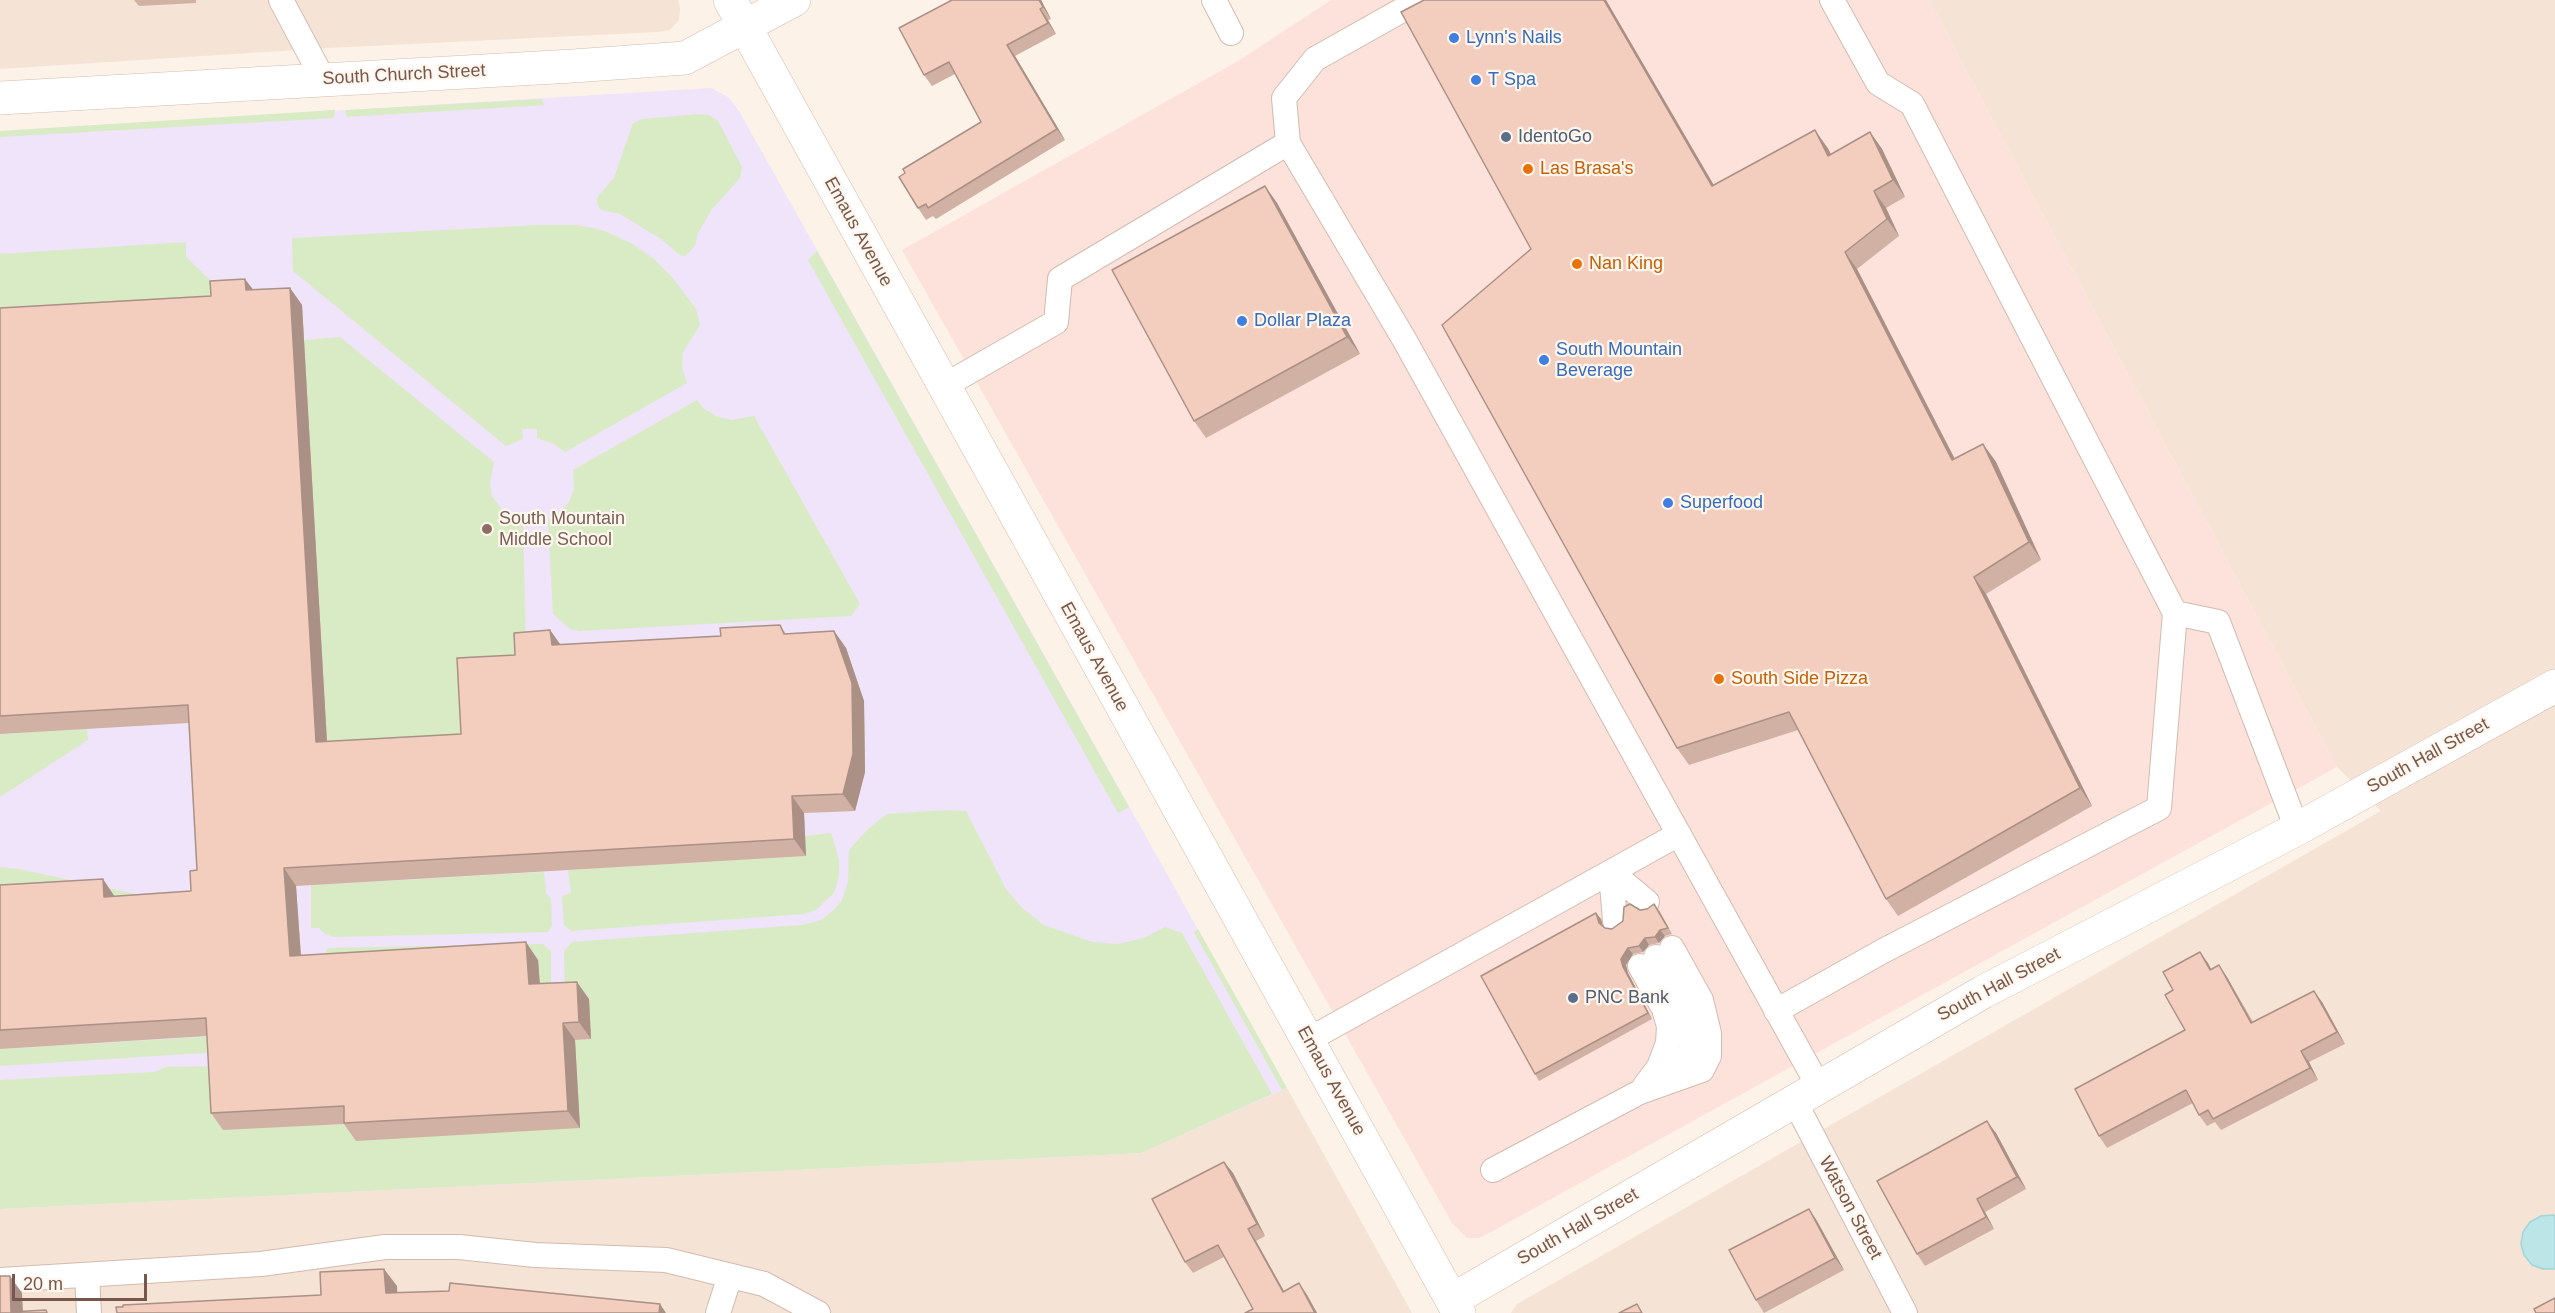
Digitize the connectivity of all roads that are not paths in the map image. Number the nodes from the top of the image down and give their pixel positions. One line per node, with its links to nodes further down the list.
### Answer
1 (281, 0): 8 (lane)
2 (794, 0): 6 (street, South Church Street)
3 (1214, 0): 7 (lane)
4 (1420, 0): 10 (lane)
5 (1832, 0): 12 (lane)
6 (737, 13): 8 (street, South Church Street); 11 (street, Emaus Avenue)
7 (1232, 33)
8 (323, 79): 9 (street, South Church Street)
9 (0, 98)
10 (1288, 143): 11 (lane); 15 (lane, Watson Street)
11 (944, 386): 18 (street, Emaus Avenue)
12 (2175, 613): 14 (lane); 17 (lane)
13 (2555, 686): 14 (street, South Hall Street)
14 (2297, 829): 20 (street, South Hall Street)
15 (1679, 834): 16 (lane); 17 (lane, Watson Street)
16 (1611, 872): 16 (lane); 18 (lane)
17 (1776, 1011): 20 (lane, Watson Street)
18 (1308, 1040): 25 (street, Emaus Avenue)
19 (1640, 1092): 19 (lane); 21 (lane)
20 (1807, 1095): 25 (street, South Hall Street); 29 (lane, Watson Street)
21 (1493, 1170)
22 (87, 1275): 23 (lane); 24 (lane); 26 (lane)
23 (730, 1276): 27 (lane); 28 (lane)
24 (0, 1280)
25 (1456, 1306)
26 (89, 1313)
27 (718, 1313)
28 (819, 1313)
29 (1905, 1313)

